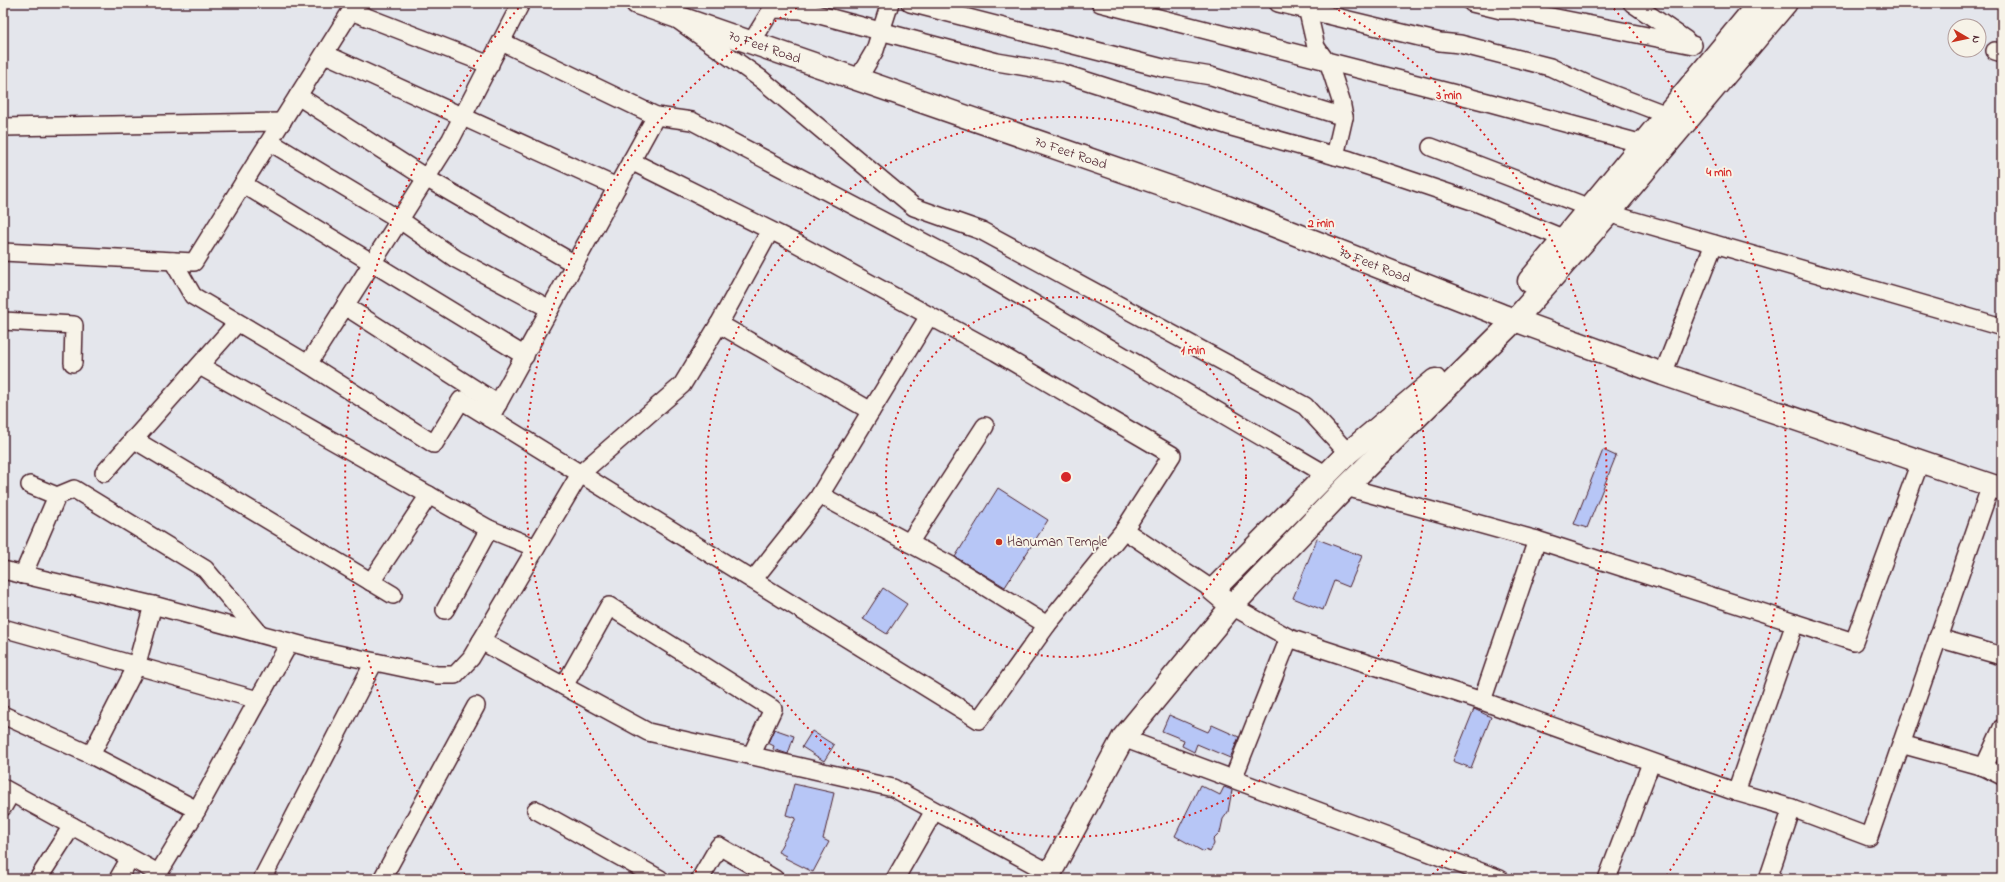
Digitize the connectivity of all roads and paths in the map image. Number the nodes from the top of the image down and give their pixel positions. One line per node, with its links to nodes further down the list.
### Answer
1 (521, 3): 15 (street)
2 (637, 3): 13 (main road, 70 Feet Road)
3 (890, 3): 14 (street)
4 (910, 3): 27 (street)
5 (1100, 3): 20 (street)
6 (1278, 3): 12 (street)
7 (1472, 3): 17 (street)
8 (1632, 3): 17 (street)
9 (1786, 3): 38 (main road)
10 (1752, 5): 19 (main road)
11 (354, 7): 18 (street); 21 (street)
12 (1306, 7): 20 (street); 24 (street)
13 (672, 9): 16 (main road, 70 Feet Road); 64 (street)
14 (881, 32): 16 (street); 22 (street); 33 (street)
15 (502, 42): 21 (street); 25 (street)
16 (751, 43): 22 (main road, 70 Feet Road)
17 (1693, 44): 19 (street)
18 (324, 54): 23 (street); 26 (street)
19 (1714, 58): 24 (main road)
20 (1325, 60): 27 (street); 31 (street)
21 (490, 65): 26 (street)
22 (858, 79): 50 (main road, 70 Feet Road)
23 (298, 96): 28 (street); 35 (street)
24 (1667, 115): 31 (main road)
25 (656, 116): 34 (street); 68 (street)
26 (462, 117): 35 (street); 37 (street)
27 (1344, 117): 33 (street)
28 (282, 122): 29 (street); 30 (street)
29 (3, 127)
30 (270, 142): 36 (street); 39 (street)
31 (1643, 144): 38 (main road)
32 (1431, 147): 38 (street)
33 (1335, 156): 41 (street)
34 (631, 162): 37 (street); 40 (street)
35 (426, 178): 39 (street); 46 (street)
36 (243, 184): 44 (street); 45 (street)
37 (617, 187): 46 (street)
38 (1600, 211): 41 (main road); 42 (street); 50 (main road)
39 (400, 220): 45 (street); 48 (street)
40 (770, 231): 49 (street); 53 (street)
41 (1565, 239): 50 (main road)
42 (1714, 244): 54 (street); 59 (street)
43 (3, 252): 44 (street)
44 (173, 261): 52 (street)
45 (373, 263): 47 (street); 55 (street)
46 (575, 264): 48 (street)
47 (345, 306): 57 (street); 60 (street)
48 (550, 309): 55 (street)
49 (929, 316): 61 (street); 76 (street)
50 (1508, 317): 59 (main road, 70 Feet Road); 64 (main road); 70 (main road)
51 (3, 321): 56 (street)
52 (237, 323): 57 (street); 58 (street)
53 (719, 324): 61 (street); 67 (street)
54 (2002, 327)
55 (524, 356): 60 (street)
56 (73, 363)
57 (308, 364): 60 (street)
58 (200, 366): 63 (street); 72 (street)
59 (1663, 374): 65 (main road, 70 Feet Road)
60 (494, 411): 67 (street)
61 (871, 411): 73 (street)
62 (985, 426): 78 (street)
63 (133, 439): 66 (street); 83 (street)
64 (1348, 453): 68 (main road)
65 (1920, 462): 71 (main road, 70 Feet Road); 89 (street)
66 (104, 473)
67 (580, 474): 79 (street); 82 (street)
68 (1327, 475): 84 (main road)
69 (30, 485): 74 (street)
70 (1346, 487): 77 (street); 87 (main road)
71 (1997, 487): 94 (street)
72 (429, 495): 75 (street); 83 (street)
73 (820, 495): 78 (street); 82 (street)
74 (57, 496): 81 (street); 92 (street)
75 (489, 529): 79 (street); 88 (street)
76 (1124, 530): 84 (street); 90 (street)
77 (1537, 540): 89 (street); 102 (street)
78 (909, 542): 90 (street)
79 (536, 548): 95 (street)
80 (3, 570): 81 (street)
81 (23, 574): 86 (street)
82 (753, 580): 90 (street)
83 (371, 582): 85 (street)
84 (1212, 590): 87 (main road)
85 (393, 595)
86 (153, 605): 92 (street); 99 (street)
87 (1232, 606): 93 (street); 106 (main road)
88 (445, 610)
89 (1795, 623): 114 (street)
90 (1047, 625)
91 (3, 628): 99 (street)
92 (260, 634): 96 (street)
93 (1289, 638): 102 (street); 113 (street)
94 (1938, 638): 97 (street); 107 (street)
95 (481, 641): 98 (street); 100 (street)
96 (290, 642): 98 (street); 101 (street)
97 (2002, 656)
98 (374, 662): 126 (street)
99 (136, 667): 101 (street); 108 (street)
100 (564, 686): 109 (street); 109 (street)
101 (258, 700): 117 (street)
102 (1482, 701): 110 (street)
103 (476, 706): 127 (street)
104 (3, 715): 108 (street)
105 (2002, 728): 111 (street)
106 (1123, 738): 113 (street); 123 (main road)
107 (1901, 744): 111 (street); 116 (street)
108 (91, 756): 117 (street)
109 (751, 756): 119 (street)
110 (1651, 763): 114 (street); 133 (street)
111 (1984, 767): 112 (street)
112 (2002, 776)
113 (1233, 779): 132 (street)
114 (1736, 792): 116 (street)
115 (6, 796): 120 (street)
116 (1792, 808): 134 (street)
117 (197, 810): 122 (street)
118 (536, 810): 128 (street)
119 (934, 810): 123 (street); 131 (street)
120 (72, 826): 121 (street); 124 (street)
121 (130, 858): 122 (street); 125 (street)
122 (156, 876)
123 (1048, 876)
124 (38, 879)
125 (118, 879)
126 (262, 879)
127 (382, 879)
128 (660, 879)
129 (700, 879): 130 (street)
130 (775, 879)
131 (895, 879)
132 (1500, 879)
133 (1608, 879)
134 (1768, 879)

